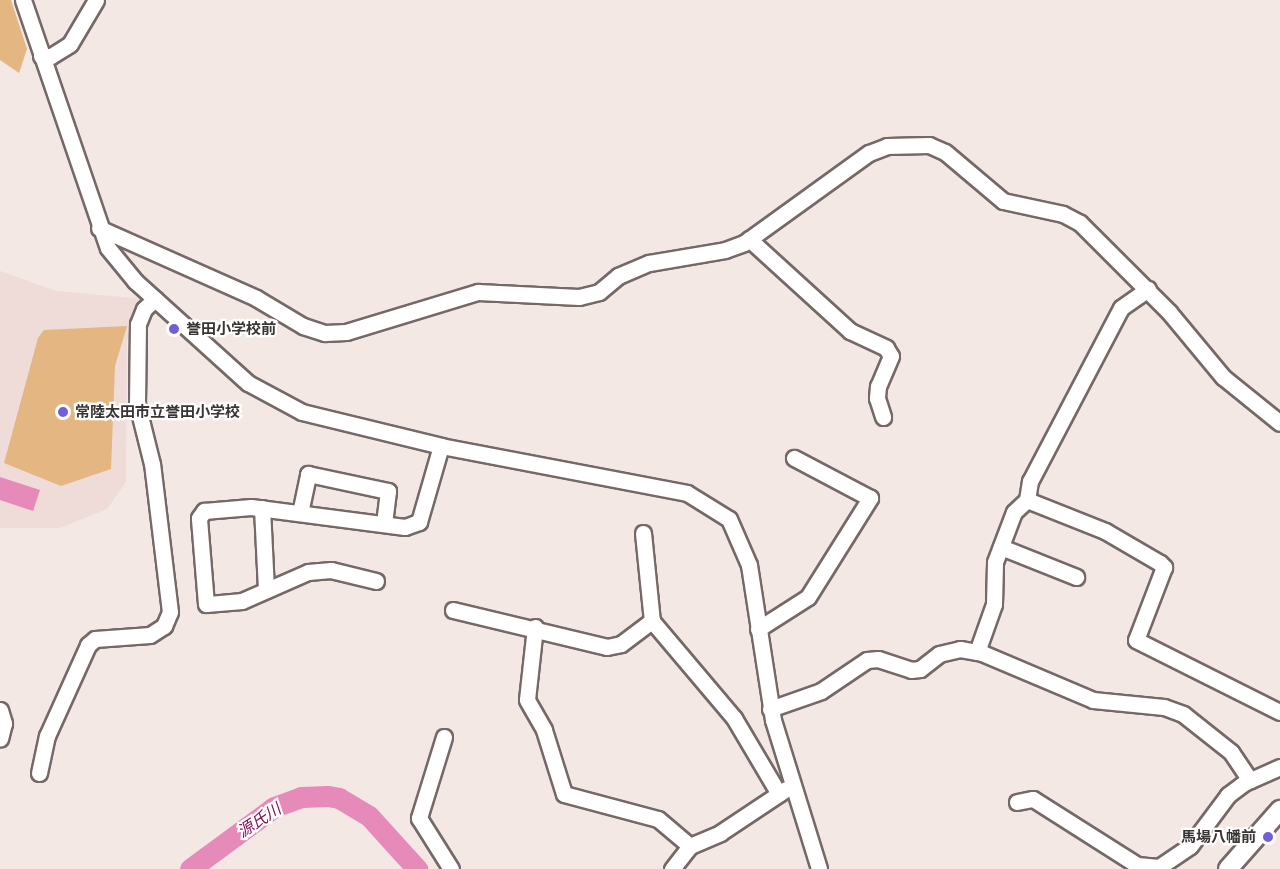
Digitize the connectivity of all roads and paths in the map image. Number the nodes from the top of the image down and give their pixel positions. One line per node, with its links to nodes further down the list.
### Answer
1 (23, 0): 3 (street)
2 (96, 0): 3 (street)
3 (41, 56): 4 (street)
4 (99, 228): 5 (street); 7 (street)
5 (749, 239): 6 (street); 8 (street)
6 (1148, 289): 9 (street); 12 (street)
7 (155, 299): 10 (street); 32 (street)
8 (883, 417)
9 (1280, 423)
10 (441, 446): 15 (street); 24 (street)
11 (794, 458): 24 (street)
12 (1027, 500): 17 (street); 28 (street)
13 (262, 508): 14 (street); 20 (street); 20 (street)
14 (300, 513): 15 (street); 15 (street)
15 (384, 524)
16 (642, 533): 22 (street)
17 (1001, 547): 18 (street); 25 (street)
18 (1076, 577)
19 (376, 581): 20 (street)
20 (266, 590)
21 (453, 610): 23 (street)
22 (652, 621): 23 (street); 35 (street)
23 (535, 627): 38 (street)
24 (758, 629): 26 (street)
25 (977, 652): 26 (street); 33 (street)
26 (770, 709): 34 (street)
27 (0, 710): 30 (street)
28 (1280, 712)
29 (444, 737): 39 (street)
30 (0, 739)
31 (1280, 767): 33 (street)
32 (39, 772)
33 (1250, 780): 36 (street)
34 (792, 782): 35 (street); 41 (street)
35 (779, 794): 38 (street)
36 (1017, 802)
37 (1280, 810): 42 (main road)
38 (690, 846): 40 (street)
39 (451, 869)
40 (672, 869)
41 (819, 869)
42 (1228, 869)

